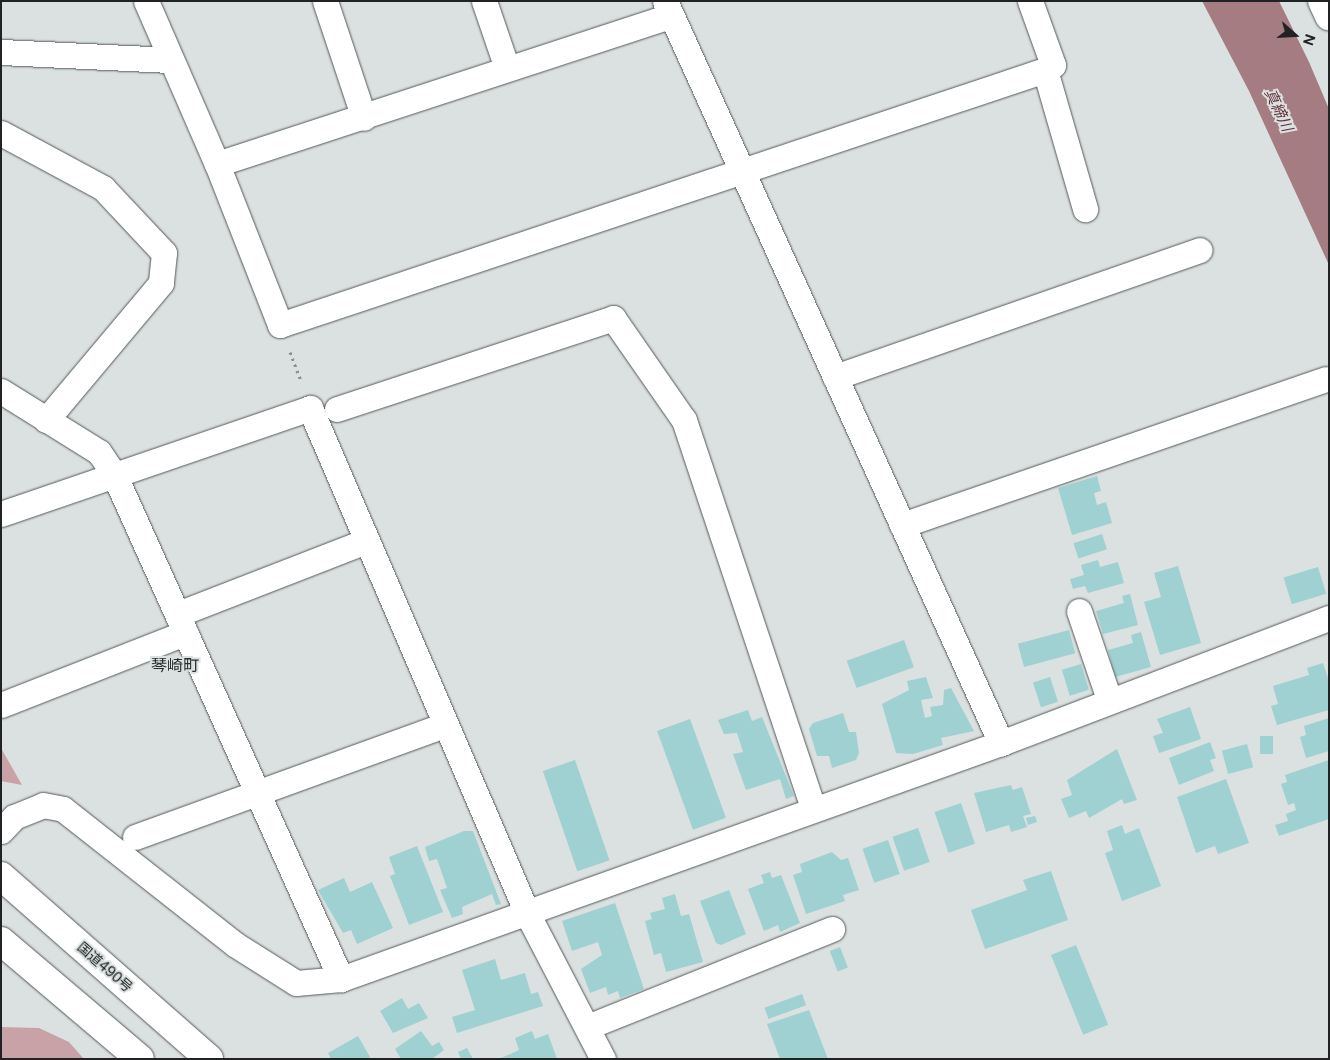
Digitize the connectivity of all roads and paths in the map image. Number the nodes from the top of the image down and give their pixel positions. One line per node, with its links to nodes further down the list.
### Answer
1 (146, 1): 9 (street)
2 (325, 1): 12 (street)
3 (484, 1): 10 (street)
4 (1030, 1): 11 (street)
5 (1322, 1): 7 (main road)
6 (668, 9): 10 (street); 15 (street)
7 (1329, 16)
8 (1, 52): 9 (street)
9 (170, 60): 14 (street)
10 (507, 68): 12 (street)
11 (1045, 70): 15 (street); 16 (street)
12 (364, 118): 14 (street)
13 (1, 133): 24 (street)
14 (217, 164): 18 (street)
15 (740, 170): 18 (street); 19 (street)
16 (1085, 209)
17 (1199, 250): 19 (street)
18 (280, 325): 22 (path)
19 (835, 377): 27 (street)
20 (1326, 379): 27 (street)
21 (1, 391): 24 (street)
22 (310, 408): 25 (street); 28 (street)
23 (336, 409): 37 (street)
24 (46, 420): 25 (street)
25 (114, 474): 26 (street); 31 (street)
26 (1, 514)
27 (902, 525): 35 (street)
28 (366, 541): 31 (street); 34 (street)
29 (1079, 611): 32 (street)
30 (1329, 618): 32 (street)
31 (181, 624): 33 (street); 36 (street)
32 (1109, 699): 35 (street)
33 (1, 705)
34 (444, 725): 36 (street); 41 (street)
35 (1002, 743): 37 (street)
36 (258, 794): 39 (street); 44 (street)
37 (813, 808): 41 (street)
38 (1, 831): 44 (street)
39 (136, 837)
40 (1, 876): 47 (main road, 国道490号)
41 (526, 913): 44 (street); 45 (street)
42 (832, 929): 45 (street)
43 (1, 941): 46 (main road)
44 (341, 979)
45 (586, 1027): 48 (street)
46 (140, 1059)
47 (209, 1059)
48 (603, 1059)

